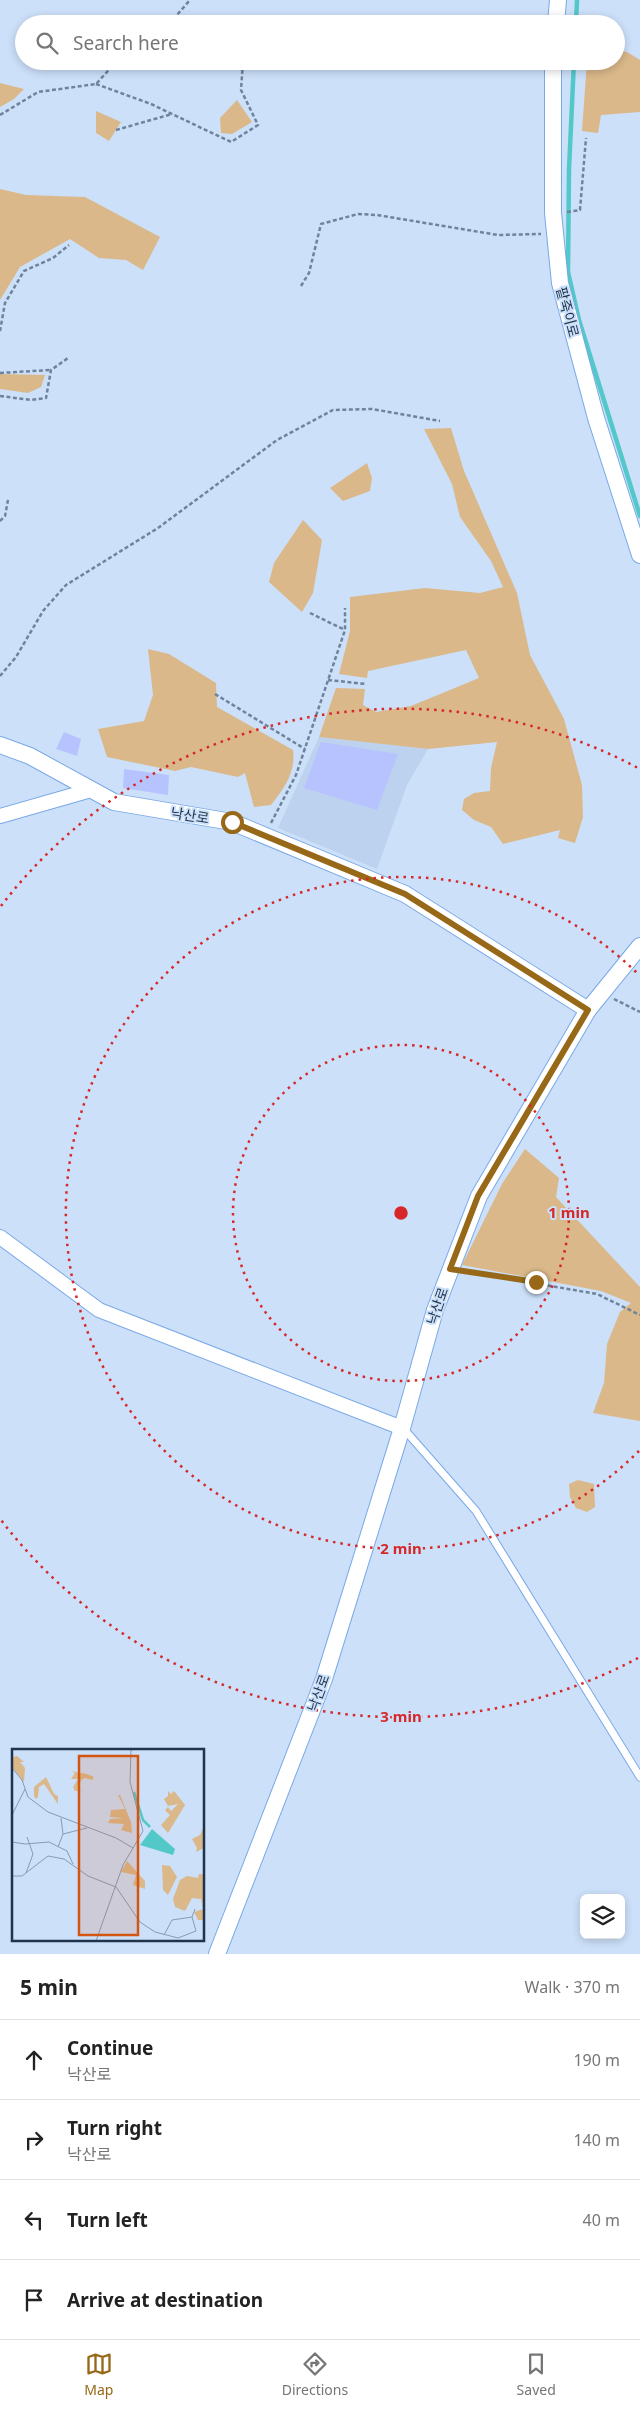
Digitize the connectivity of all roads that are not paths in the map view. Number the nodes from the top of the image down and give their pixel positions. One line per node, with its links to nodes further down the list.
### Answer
1 (558, 0): 2 (street)
2 (557, 15)
3 (553, 70): 4 (street, 팥죽이로)
4 (640, 555)
5 (0, 746): 6 (street, 낙산로)
6 (91, 790): 7 (street); 9 (street, 낙산로)
7 (0, 816)
8 (640, 946): 9 (street)
9 (588, 1010): 11 (street, 낙산로)
10 (0, 1238): 11 (street)
11 (402, 1428): 12 (lane); 13 (street, 낙산로)
12 (640, 1777)
13 (217, 1954)

